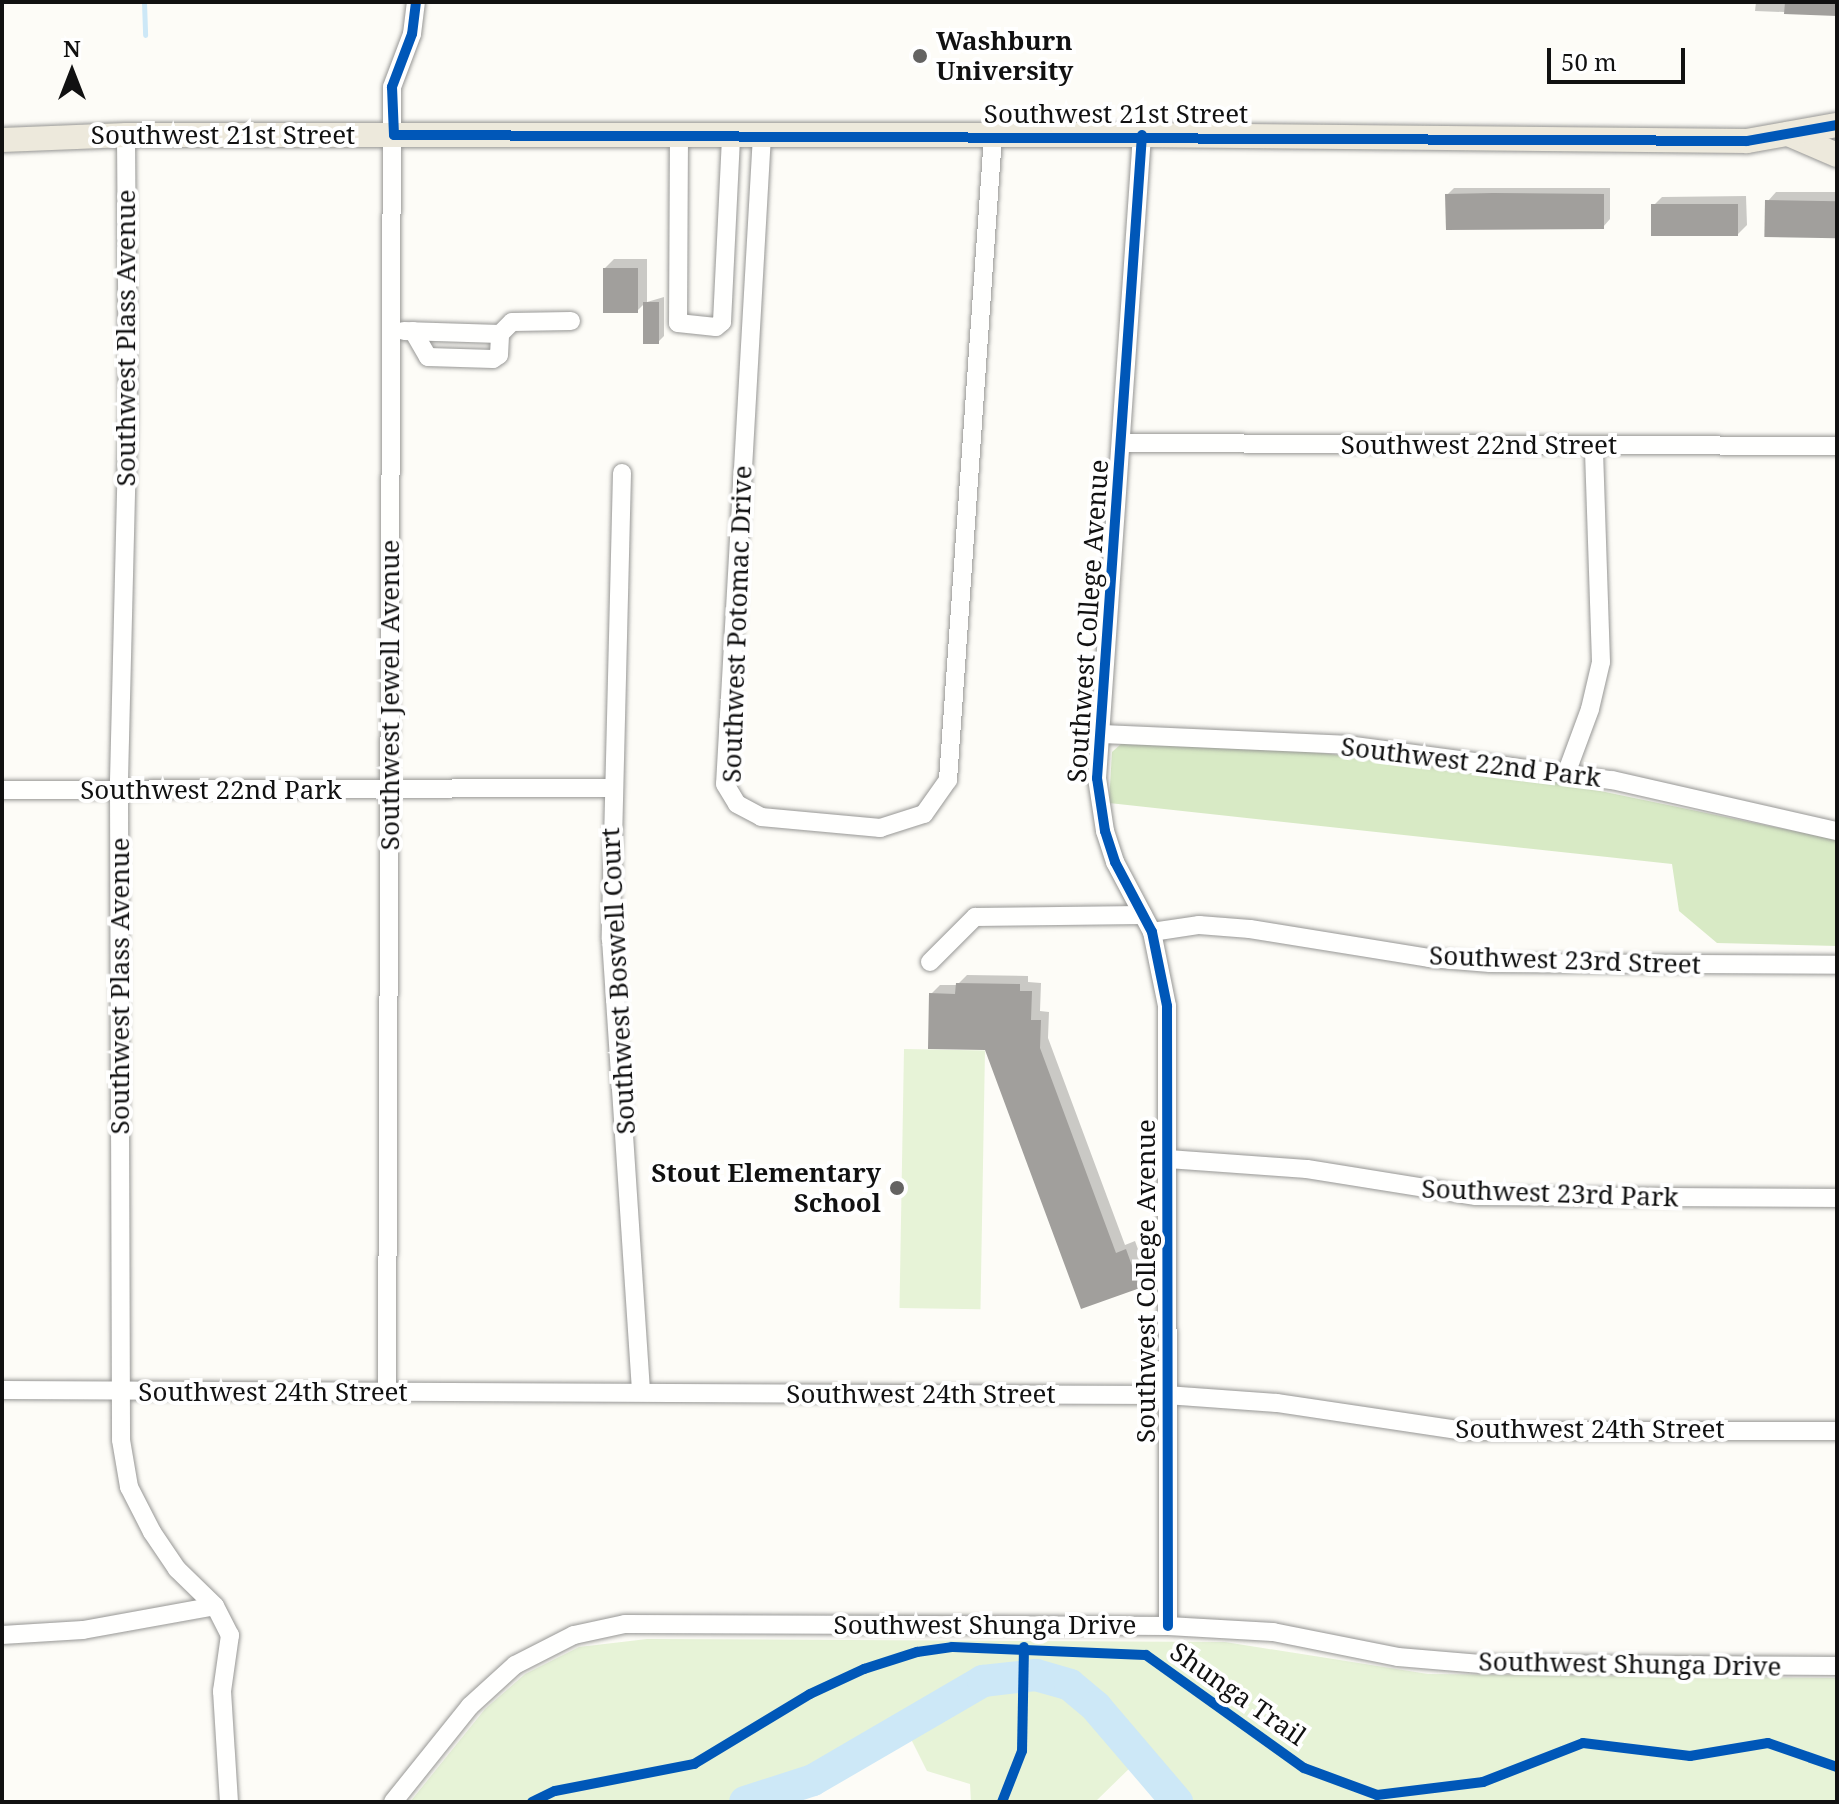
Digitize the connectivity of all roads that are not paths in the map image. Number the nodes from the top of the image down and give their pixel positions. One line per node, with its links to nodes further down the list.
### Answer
1 (416, 2): 5 (street, Southwest Jewell Avenue)
2 (1837, 125): 3 (main road, Southwest 21st Street)
3 (1788, 134): 9 (main road, Southwest 21st Street); 12 (main road)
4 (126, 135): 5 (main road, Southwest 21st Street); 11 (main road, Southwest 21st Street); 25 (street, Southwest Plass Avenue)
5 (394, 135): 6 (main road, Southwest 21st Street); 14 (street, Southwest Jewell Avenue)
6 (679, 135): 7 (main road, Southwest 21st Street); 7 (street)
7 (731, 135): 8 (main road, Southwest 21st Street)
8 (762, 135): 10 (main road, Southwest 21st Street); 10 (street, Southwest Potomac Drive)
9 (1142, 135): 10 (main road, Southwest 21st Street); 17 (street, Southwest College Avenue)
10 (993, 136)
11 (2, 140)
12 (1837, 155)
13 (571, 321): 16 (street)
14 (393, 330): 15 (street); 26 (street, Southwest Jewell Avenue)
15 (413, 331): 16 (street); 16 (street)
16 (500, 334)
17 (1122, 443): 18 (street, Southwest 22nd Street); 21 (street, Southwest College Avenue)
18 (1594, 446): 19 (street, Southwest 22nd Street); 22 (street)
19 (1837, 446)
20 (622, 473): 23 (street, Southwest Boswell Court)
21 (1100, 734): 22 (street, Southwest 22nd Park); 28 (street, Southwest College Avenue)
22 (1566, 774): 27 (street, Southwest 22nd Park)
23 (612, 788): 26 (street, Southwest 22nd Park); 36 (street, Southwest Boswell Court)
24 (2, 790): 25 (street, Southwest 22nd Park)
25 (119, 790): 26 (street, Southwest 22nd Park); 34 (street, Southwest Plass Avenue)
26 (389, 790): 35 (street, Southwest Jewell Avenue)
27 (1837, 831)
28 (1148, 924): 29 (street, Southwest 23rd Street); 30 (street, Southwest 23rd Street); 31 (street, Southwest College Avenue)
29 (930, 962)
30 (1837, 965)
31 (1168, 1159): 32 (street, Southwest 23rd Park); 37 (street, Southwest College Avenue)
32 (1837, 1198)
33 (2, 1390): 34 (street, Southwest 24th Street)
34 (122, 1392): 35 (street, Southwest 24th Street); 39 (street, Southwest Plass Avenue)
35 (387, 1392): 36 (street, Southwest 24th Street)
36 (641, 1392): 37 (street, Southwest 24th Street)
37 (1166, 1395): 38 (street, Southwest 24th Street); 40 (street, Southwest College Avenue)
38 (1837, 1431)
39 (215, 1606): 41 (street); 43 (street, Southwest Plass Avenue)
40 (1168, 1626): 42 (street, Southwest Shunga Drive); 44 (street, Southwest Shunga Drive)
41 (2, 1635)
42 (1837, 1666)
43 (229, 1802)
44 (393, 1802)

